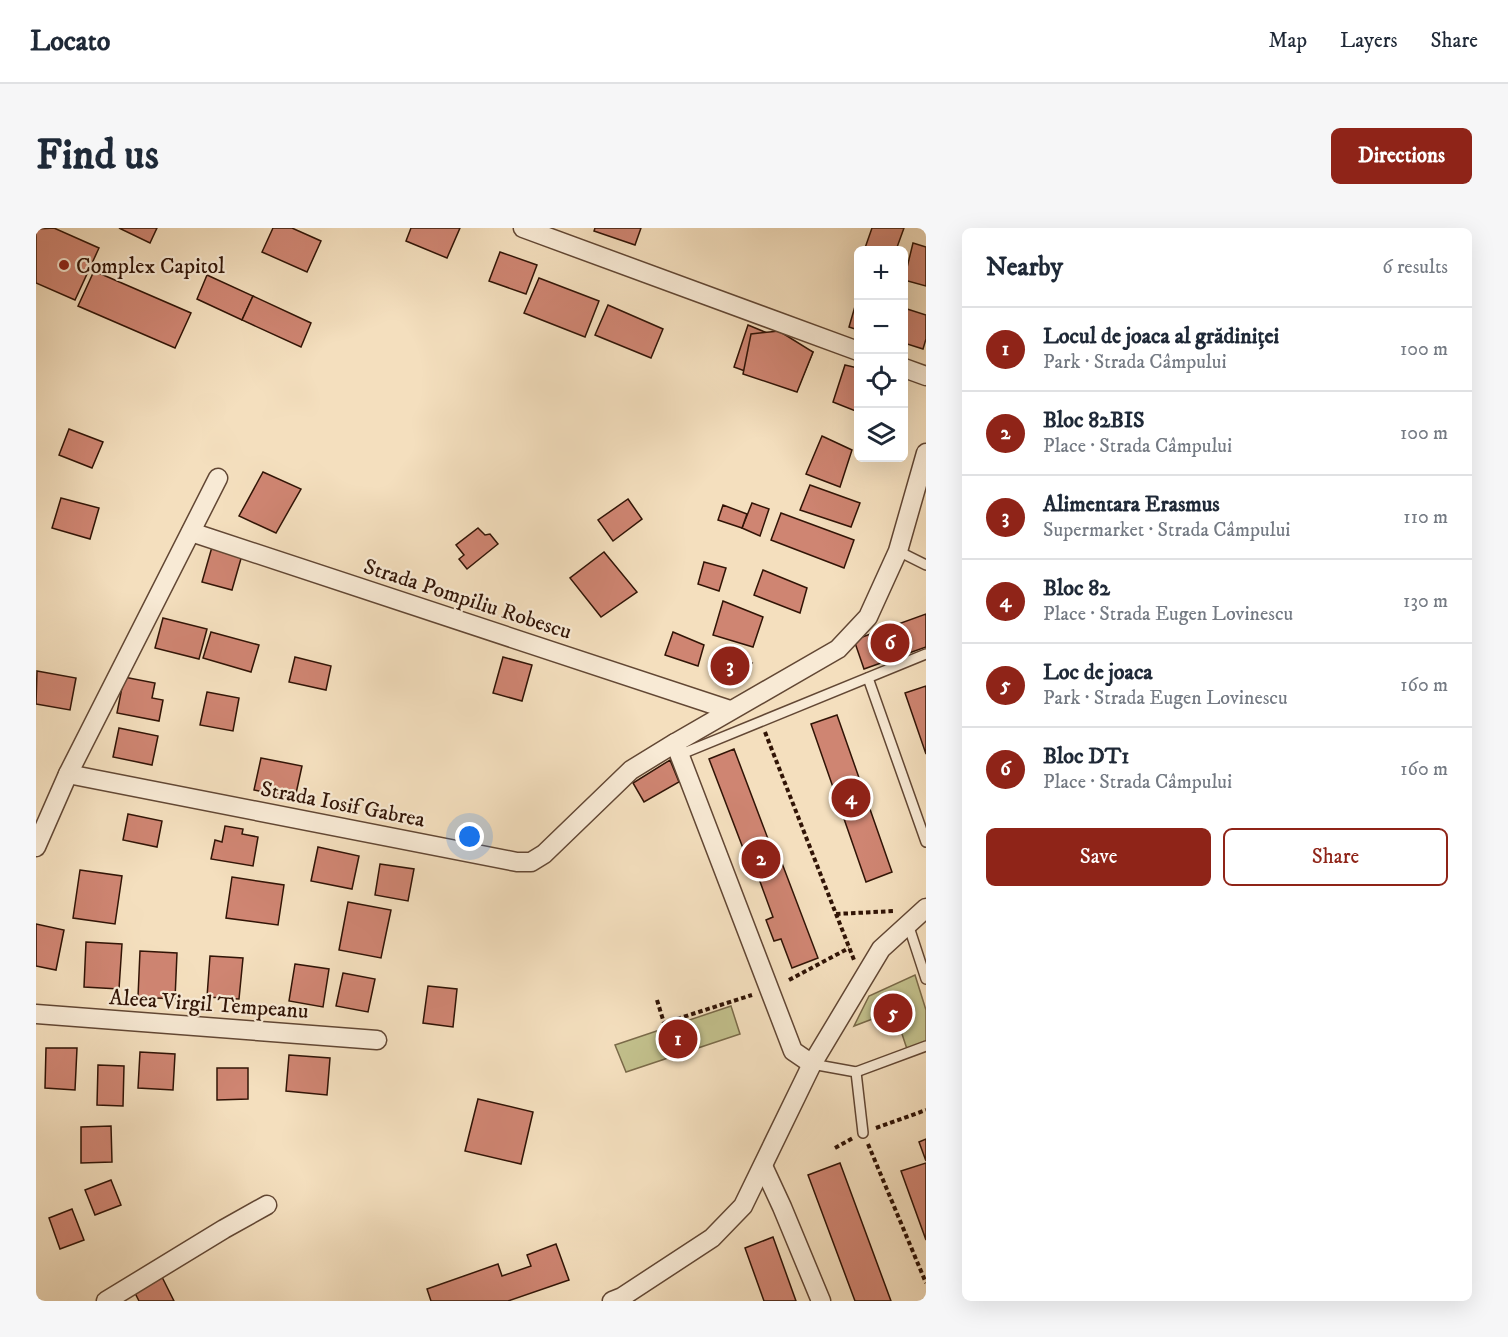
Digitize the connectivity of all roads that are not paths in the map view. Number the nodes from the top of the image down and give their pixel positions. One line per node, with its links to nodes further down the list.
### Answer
1 (523, 228): 2 (street)
2 (854, 350)
3 (908, 370): 4 (street)
4 (926, 376)
5 (926, 453): 8 (street)
6 (218, 478): 7 (street)
7 (191, 532): 12 (street, Strada Pompiliu Robescu); 14 (street)
8 (898, 551): 9 (lane); 12 (street)
9 (926, 565)
10 (926, 654): 11 (lane)
11 (868, 678): 13 (lane); 15 (lane)
12 (730, 710): 13 (street)
13 (677, 749): 14 (street, Strada Iosif Gabrea); 23 (street)
14 (68, 774): 16 (street)
15 (926, 842)
16 (36, 847)
17 (926, 909): 18 (street)
18 (908, 923): 19 (lane); 23 (street)
19 (926, 979)
20 (36, 1014): 21 (street, Aleea Virgil Tempeanu)
21 (377, 1040)
22 (926, 1046): 24 (lane)
23 (812, 1064): 24 (lane); 26 (street)
24 (856, 1072): 25 (lane)
25 (863, 1132)
26 (763, 1166): 29 (street); 30 (street)
27 (267, 1205): 28 (street)
28 (106, 1301)
29 (612, 1301)
30 (821, 1301)

